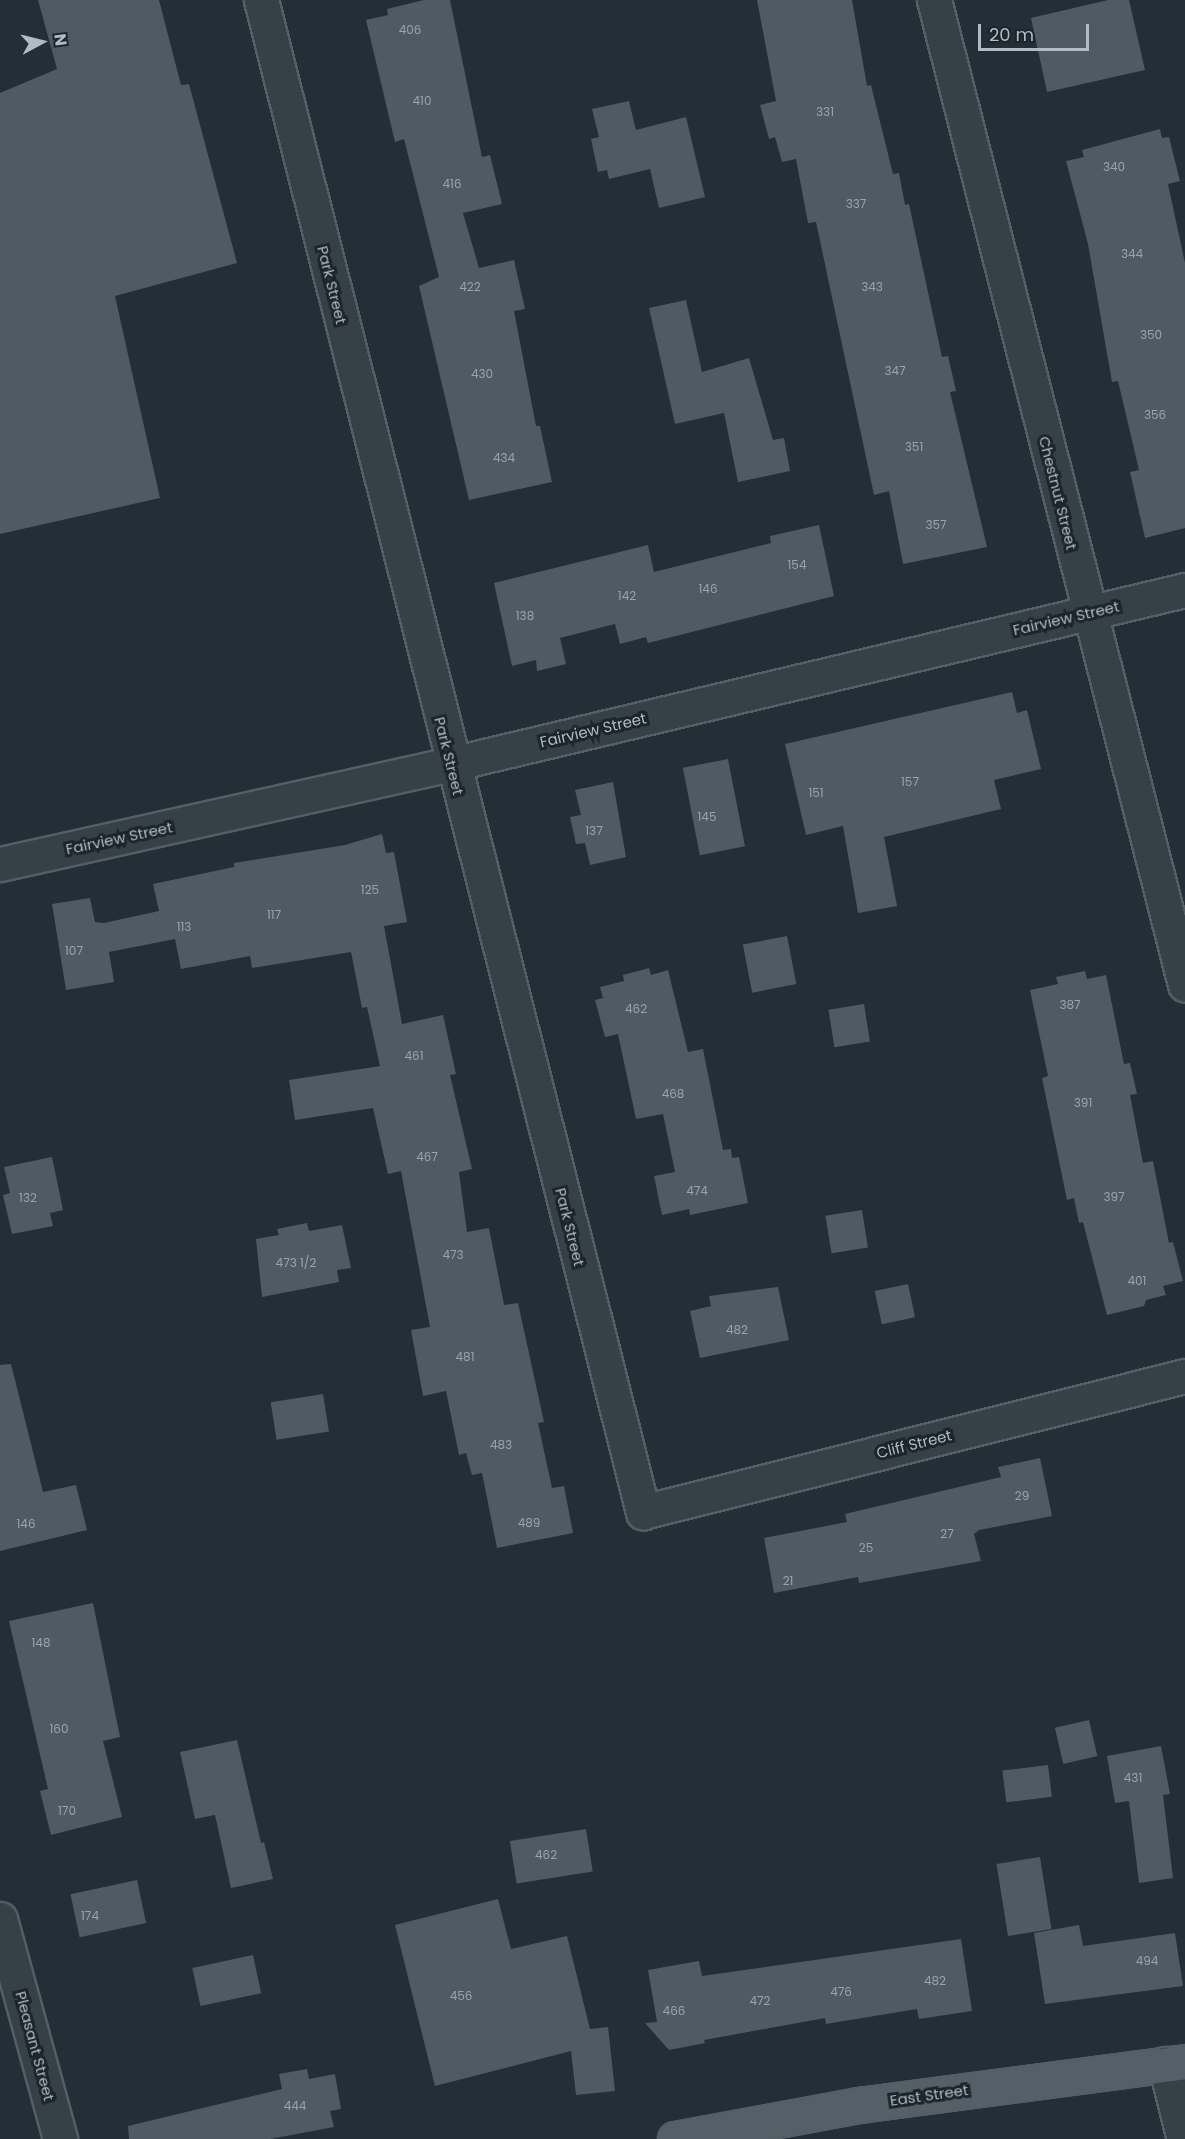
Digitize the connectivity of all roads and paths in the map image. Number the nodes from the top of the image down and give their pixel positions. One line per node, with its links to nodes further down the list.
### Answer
1 (261, 0): 5 (street, Park Street)
2 (934, 0): 4 (street, Chestnut Street)
3 (1185, 590): 4 (street, Fairview Street)
4 (1088, 613): 5 (street, Fairview Street); 7 (street, Chestnut Street)
5 (451, 764): 6 (street, Fairview Street); 9 (street, Park Street)
6 (0, 864)
7 (1185, 985)
8 (1185, 1376): 9 (street, Cliff Street)
9 (643, 1512)
10 (0, 1919): 12 (street, Pleasant Street)
11 (1175, 2063): 13 (main road, East Street); 14 (street)
12 (60, 2139)
13 (675, 2139)
14 (1184, 2139)

